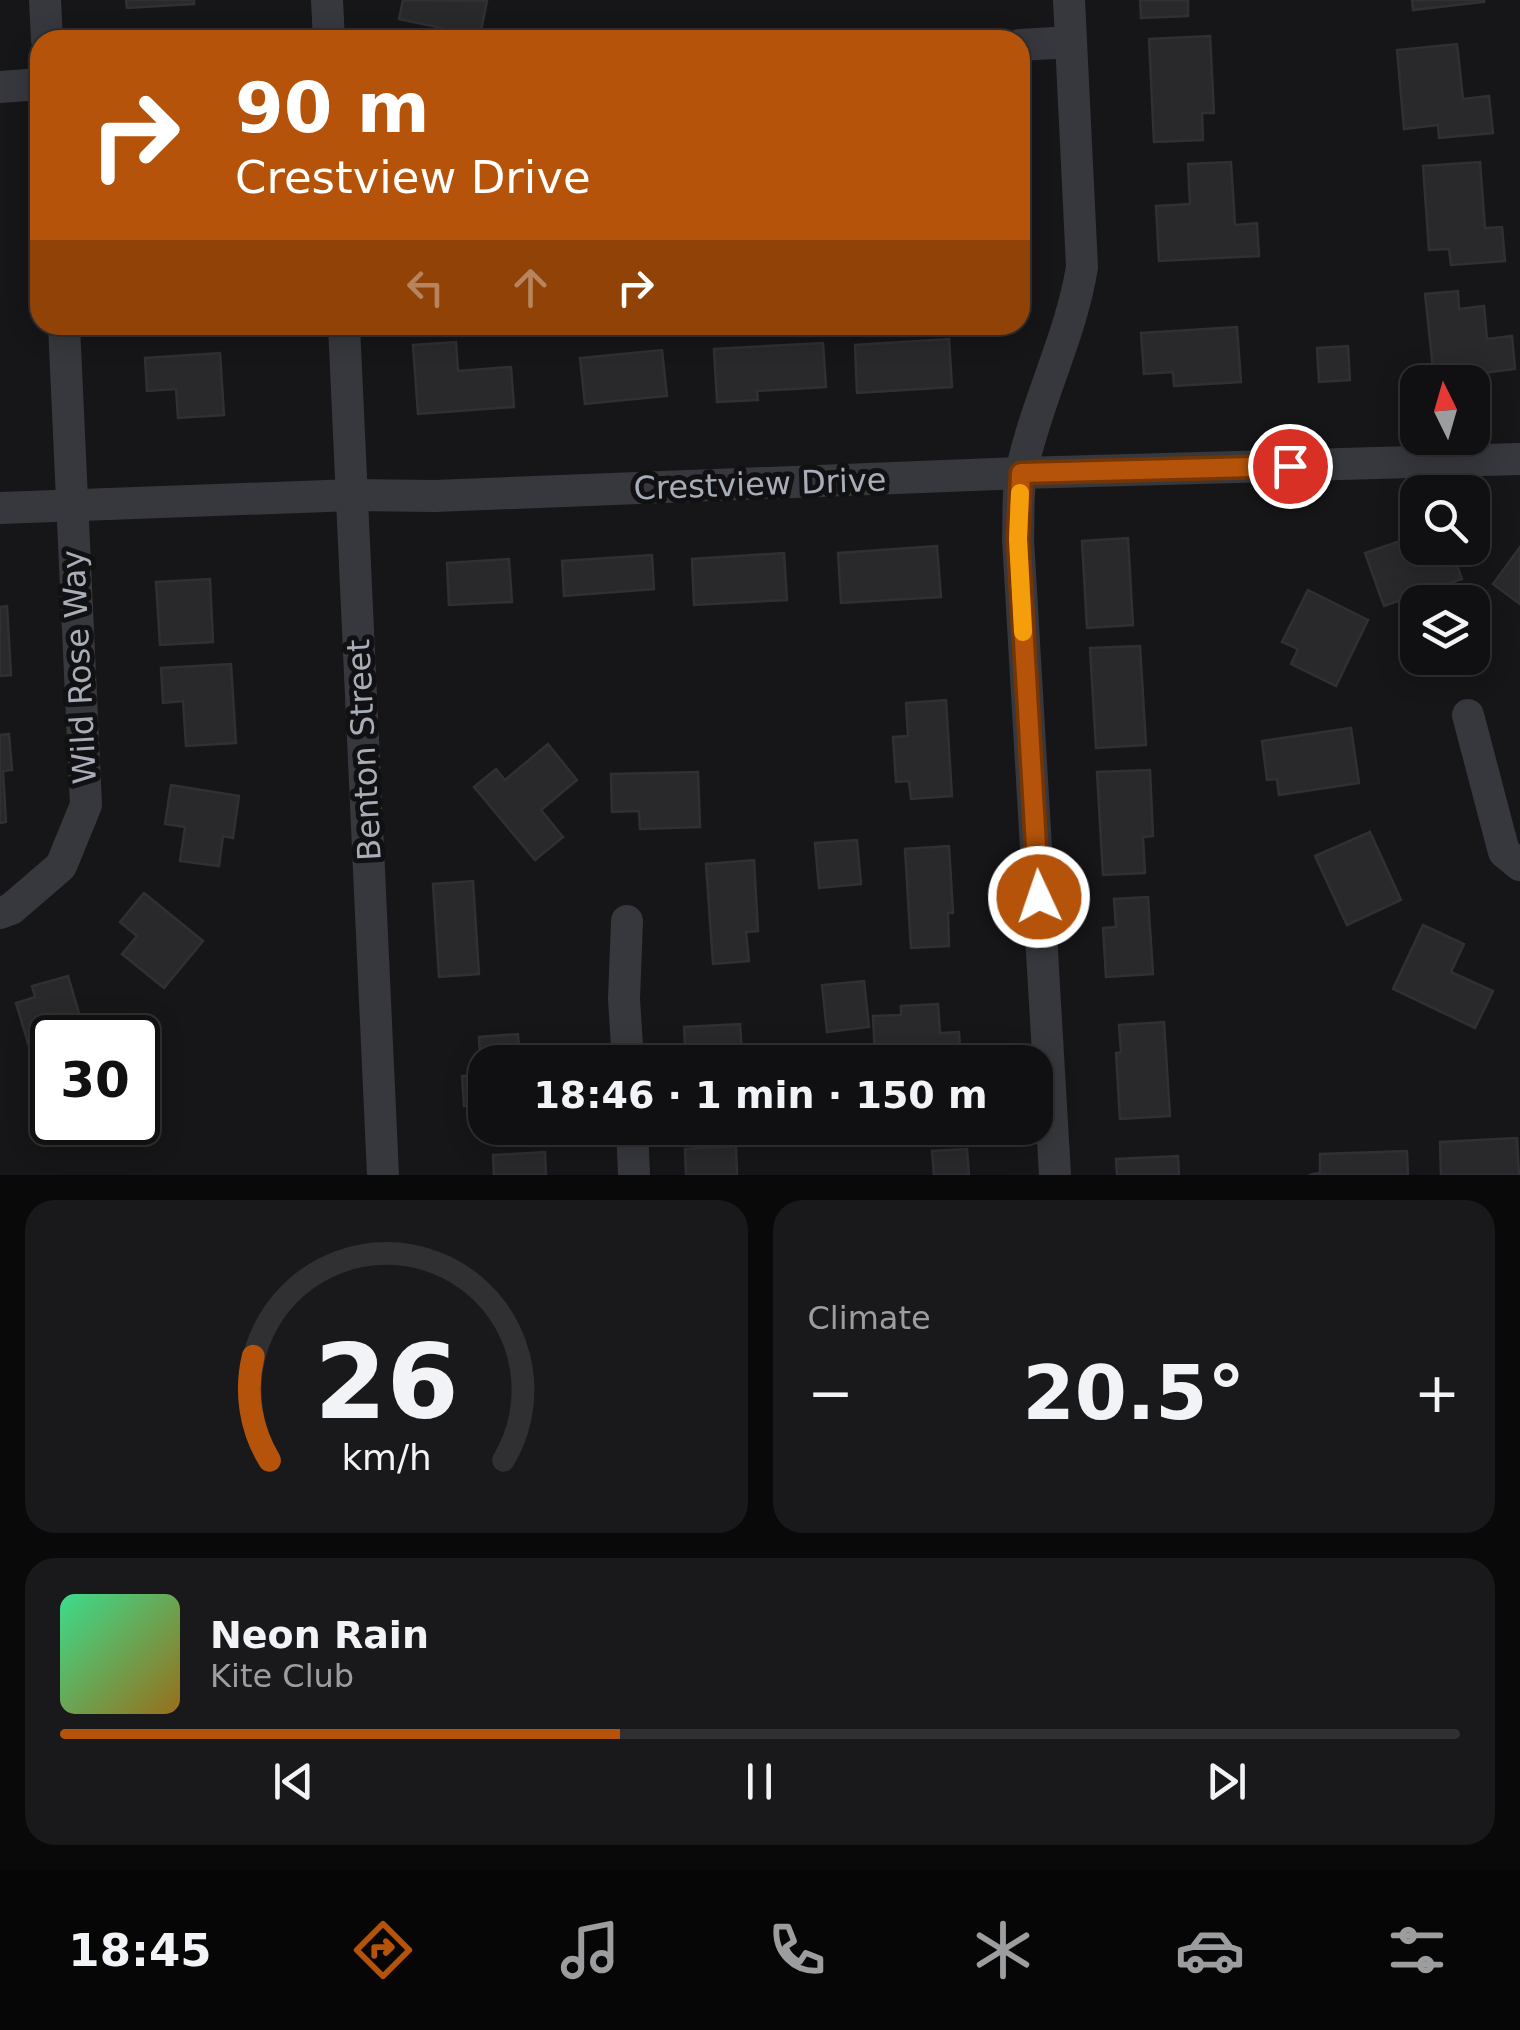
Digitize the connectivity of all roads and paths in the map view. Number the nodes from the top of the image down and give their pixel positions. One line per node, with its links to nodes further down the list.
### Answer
1 (45, 0): 4 (street)
2 (327, 0): 5 (street)
3 (1069, 0): 6 (street)
4 (46, 30)
5 (328, 30)
6 (1071, 42): 7 (street); 13 (street)
7 (1030, 45)
8 (30, 85): 9 (street)
9 (0, 87)
10 (64, 335): 15 (street, Wild Rose Way)
11 (345, 335): 14 (street, Benton Street)
12 (1520, 459): 13 (street, Crestview Drive)
13 (1021, 473): 14 (street, Crestview Drive); 25 (street)
14 (353, 495): 15 (street, Crestview Drive); 23 (street, Benton Street)
15 (71, 506): 16 (street, Crestview Drive); 19 (street, Wild Rose Way)
16 (0, 508)
17 (1468, 714): 18 (street)
18 (1520, 865)
19 (0, 913)
20 (627, 921): 21 (street)
21 (627, 1045)
22 (633, 1145): 24 (street)
23 (383, 1175)
24 (634, 1175)
25 (1055, 1175)

